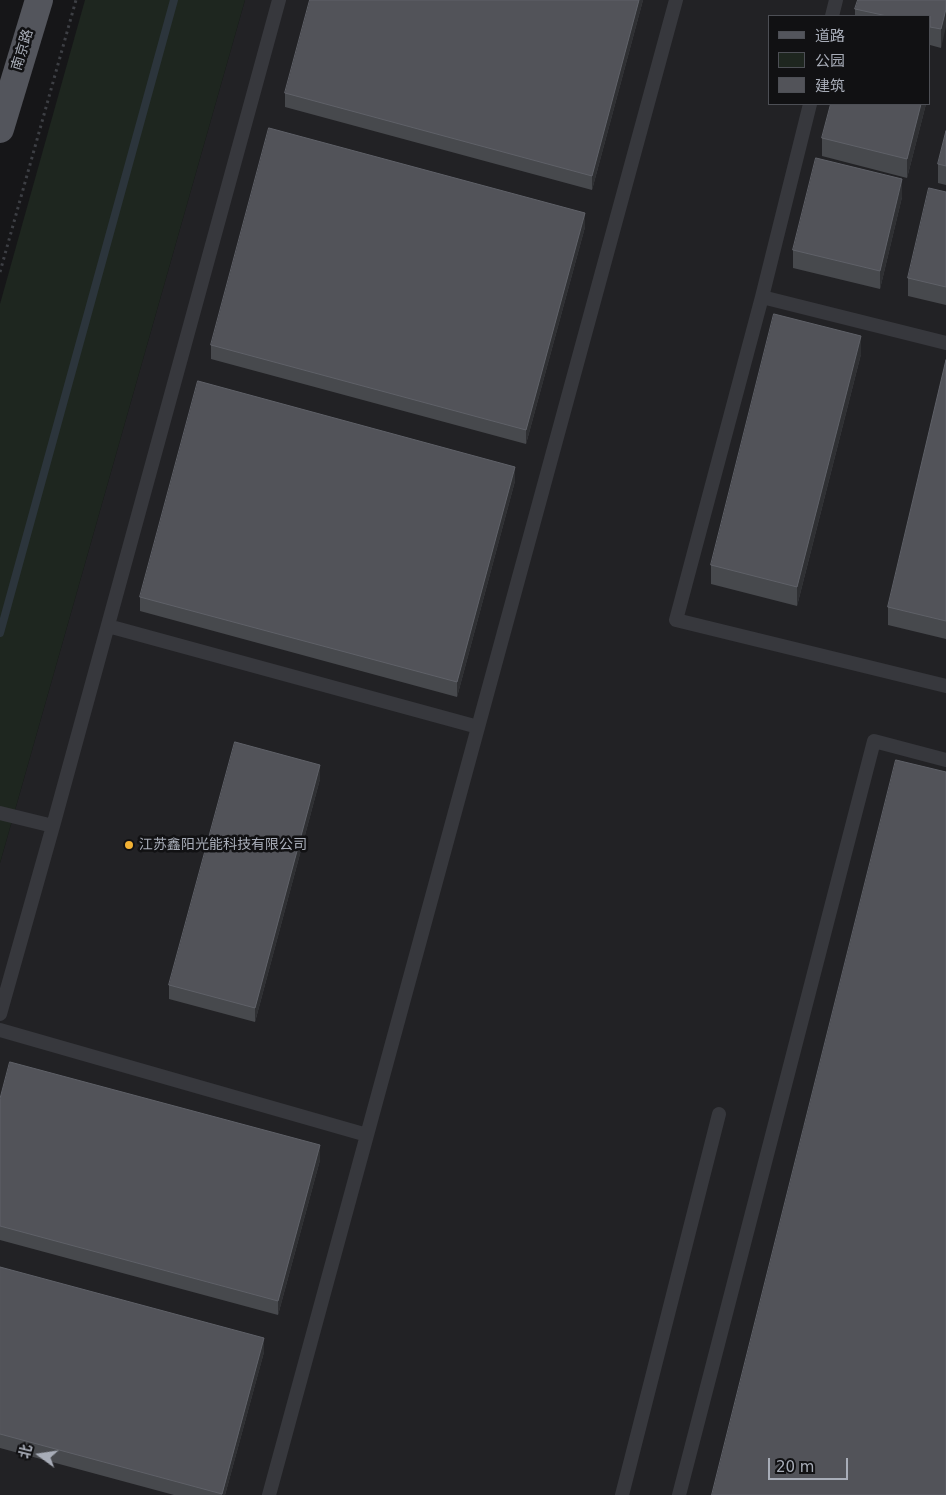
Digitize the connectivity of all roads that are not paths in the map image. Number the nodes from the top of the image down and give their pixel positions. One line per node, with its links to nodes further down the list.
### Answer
1 (39, 0): 7 (main road, 南京路)
2 (279, 0): 10 (lane)
3 (676, 0): 12 (lane)
4 (836, 0): 5 (lane)
5 (832, 15)
6 (810, 105): 8 (lane)
7 (0, 129)
8 (762, 297): 9 (lane); 11 (lane)
9 (946, 342)
10 (108, 626): 12 (lane); 15 (lane)
11 (946, 686)
12 (478, 727): 19 (lane)
13 (946, 760): 22 (lane)
14 (0, 813): 15 (lane)
15 (53, 826): 16 (lane)
16 (0, 1014)
17 (0, 1030): 19 (lane)
18 (719, 1114): 21 (lane)
19 (367, 1135): 20 (lane)
20 (270, 1495)
21 (622, 1495)
22 (678, 1495)

